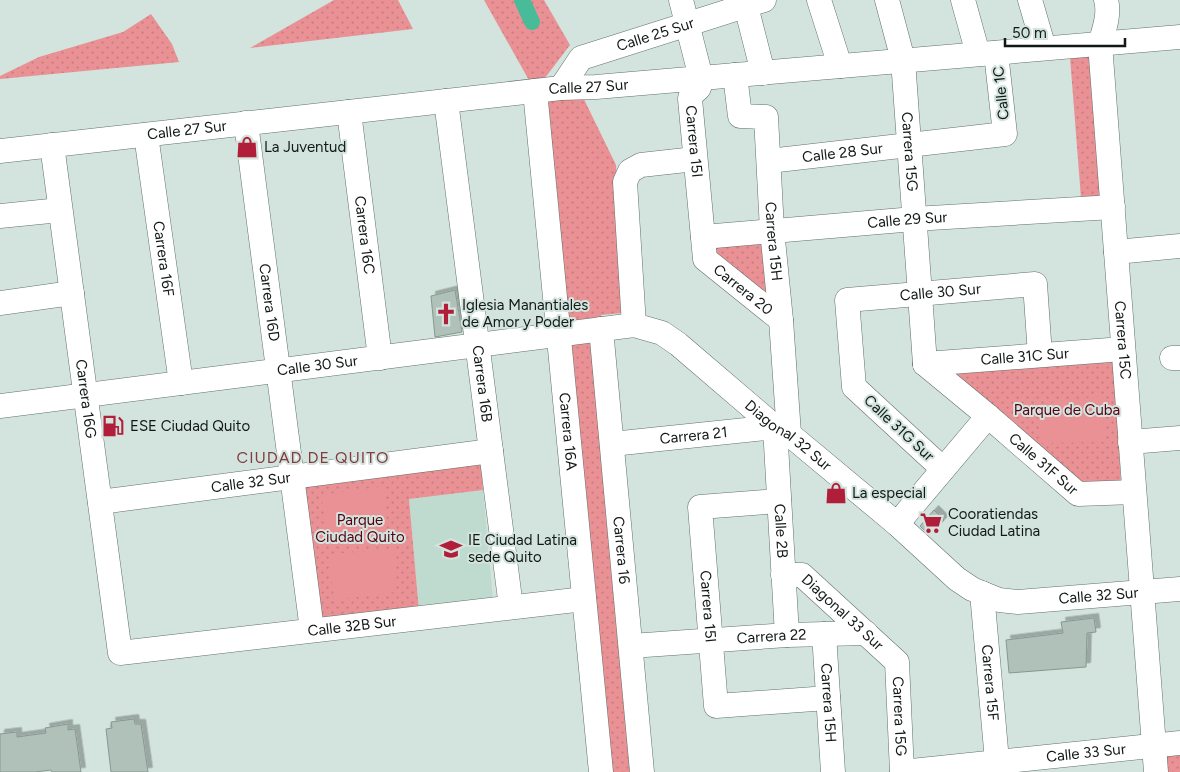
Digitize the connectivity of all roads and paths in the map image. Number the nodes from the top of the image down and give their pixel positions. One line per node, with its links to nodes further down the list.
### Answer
1 (681, 0): 8 (street)
2 (819, 0): 14 (street)
3 (888, 0): 13 (street, Carrera 15G)
4 (962, 0): 12 (street, Calle 1C)
5 (1030, 0): 11 (street)
6 (1106, 0): 10 (street, Carrera 15C)
7 (755, 3): 8 (street, Calle 25 Sur); 15 (street)
8 (688, 24): 17 (street); 18 (street, Calle 25 Sur)
9 (1180, 37): 10 (street, Calle 27 Sur)
10 (1100, 44): 11 (street, Calle 27 Sur); 30 (street, Carrera 15C)
11 (1044, 48): 12 (street, Calle 27 Sur)
12 (987, 53): 13 (street, Calle 27 Sur); 23 (street, Calle 1C)
13 (903, 60): 14 (street, Calle 27 Sur); 26 (street, Carrera 15G)
14 (840, 66): 15 (street, Calle 27 Sur)
15 (763, 73): 16 (street, Calle 27 Sur)
16 (735, 75): 17 (street, Calle 27 Sur); 29 (street, Carrera 15H)
17 (701, 78): 18 (street, Calle 27 Sur); 28 (street, Carrera 15I)
18 (561, 88): 19 (street, Calle 27 Sur)
19 (535, 92): 20 (street, Calle 27 Sur); 44 (street, Carrera 16A)
20 (446, 101): 21 (street, Calle 27 Sur); 45 (street, Carrera 16B)
21 (349, 112): 22 (street, Calle 27 Sur); 48 (street, Carrera 16C)
22 (246, 124): 24 (street, Calle 27 Sur); 50 (street, Carrera 16D)
23 (1005, 134): 26 (street, Calle 28 Sur)
24 (146, 135): 25 (street, Calle 27 Sur); 51 (street, Carrera 16F)
25 (52, 145): 27 (street, Calle 27 Sur); 31 (street, Carrera 16G)
26 (908, 145): 29 (street, Calle 28 Sur); 33 (street, Carrera 15G)
27 (0, 151)
28 (695, 159): 36 (street, Carrera 15I); 42 (street)
29 (769, 161): 34 (street, Carrera 15H)
30 (1112, 207): 33 (street, Calle 29 Sur); 37 (street, Carrera 15C)
31 (60, 210): 32 (street); 38 (street, Carrera 16G)
32 (0, 216)
33 (914, 219): 34 (street, Calle 29 Sur); 39 (street, Carrera 15G)
34 (772, 230): 36 (street, Calle 29 Sur); 41 (street, Carrera 15H)
35 (1180, 246): 37 (street)
36 (704, 248): 41 (street, Carrera 20)
37 (1116, 252): 46 (street, Carrera 15C)
38 (72, 293): 40 (street); 53 (street, Carrera 16G)
39 (919, 293): 47 (street, Calle 30 Sur); 49 (street, Carrera 15G); 52 (street, Calle 30 Sur)
40 (0, 303)
41 (781, 320): 56 (street, Carrera 15H)
42 (634, 325): 43 (street, Calle 30 Sur); 56 (street, Diagonal 32 Sur)
43 (602, 329): 44 (street, Calle 30 Sur); 59 (street, Carrera 16)
44 (558, 335): 45 (street, Calle 30 Sur); 71 (street, Carrera 16A)
45 (478, 345): 48 (street, Calle 30 Sur); 60 (street, Carrera 16B)
46 (1123, 349): 47 (street, Calle 31C Sur); 58 (street, Carrera 15C)
47 (1040, 355): 49 (street, Calle 31C Sur)
48 (380, 358): 50 (street, Calle 30 Sur)
49 (925, 364): 55 (street, Calle 31F Sur)
50 (278, 371): 51 (street, Calle 30 Sur); 62 (street, Carrera 16D)
51 (180, 383): 53 (street, Calle 30 Sur)
52 (854, 387): 61 (street, Calle 31G Sur)
53 (85, 395): 54 (street, Calle 30 Sur); 65 (street, Carrera 16G)
54 (0, 406)
55 (988, 416): 61 (street); 63 (street, Calle 31F Sur)
56 (782, 430): 59 (street, Carrera 21); 64 (street, Calle 2B); 66 (street, Diagonal 32 Sur)
57 (1180, 438): 58 (street)
58 (1130, 442): 63 (street, Carrera 15C)
59 (612, 444): 78 (street, Carrera 16)
60 (491, 451): 62 (street, Calle 32 Sur); 72 (street, Carrera 16B)
61 (943, 469): 66 (street)
62 (292, 477): 65 (street, Calle 32 Sur); 73 (street, Carrera 16D)
63 (1134, 492): 69 (street, Carrera 15C)
64 (779, 501): 67 (street, Calle 2B); 77 (street, Carrera 15I)
65 (100, 502): 79 (street, Carrera 16G)
66 (896, 524): 70 (street, Diagonal 32 Sur)
67 (783, 575): 74 (street, Diagonal 33 Sur); 76 (street, Calle 2B)
68 (1180, 589): 69 (street, Calle 32 Sur)
69 (1142, 592): 70 (street, Calle 32 Sur); 83 (street, Carrera 15C)
70 (982, 593): 84 (street, Carrera 15F)
71 (584, 599): 72 (street, Calle 32B Sur); 86 (street, Carrera 16A)
72 (511, 607): 73 (street, Calle 32B Sur)
73 (312, 630): 79 (street, Calle 32B Sur)
74 (866, 633): 75 (street, Carrera 22); 80 (street, Diagonal 33 Sur)
75 (824, 634): 76 (street, Carrera 22); 81 (street, Carrera 15H)
76 (787, 635): 77 (street, Carrera 22)
77 (711, 641): 78 (street, Carrera 22); 81 (street, Carrera 15I)
78 (631, 646): 85 (street, Carrera 16)
79 (120, 653)
80 (897, 662): 88 (street, Carrera 15G)
81 (828, 698): 87 (street, Carrera 15H)
82 (1180, 743): 83 (street, Calle 33 Sur)
83 (1154, 746): 84 (street, Calle 33 Sur); 89 (street, Carrera 15C)
84 (998, 768): 88 (street, Calle 33 Sur)
85 (640, 770)
86 (601, 772)
87 (833, 772)
88 (902, 772)
89 (1156, 772)

